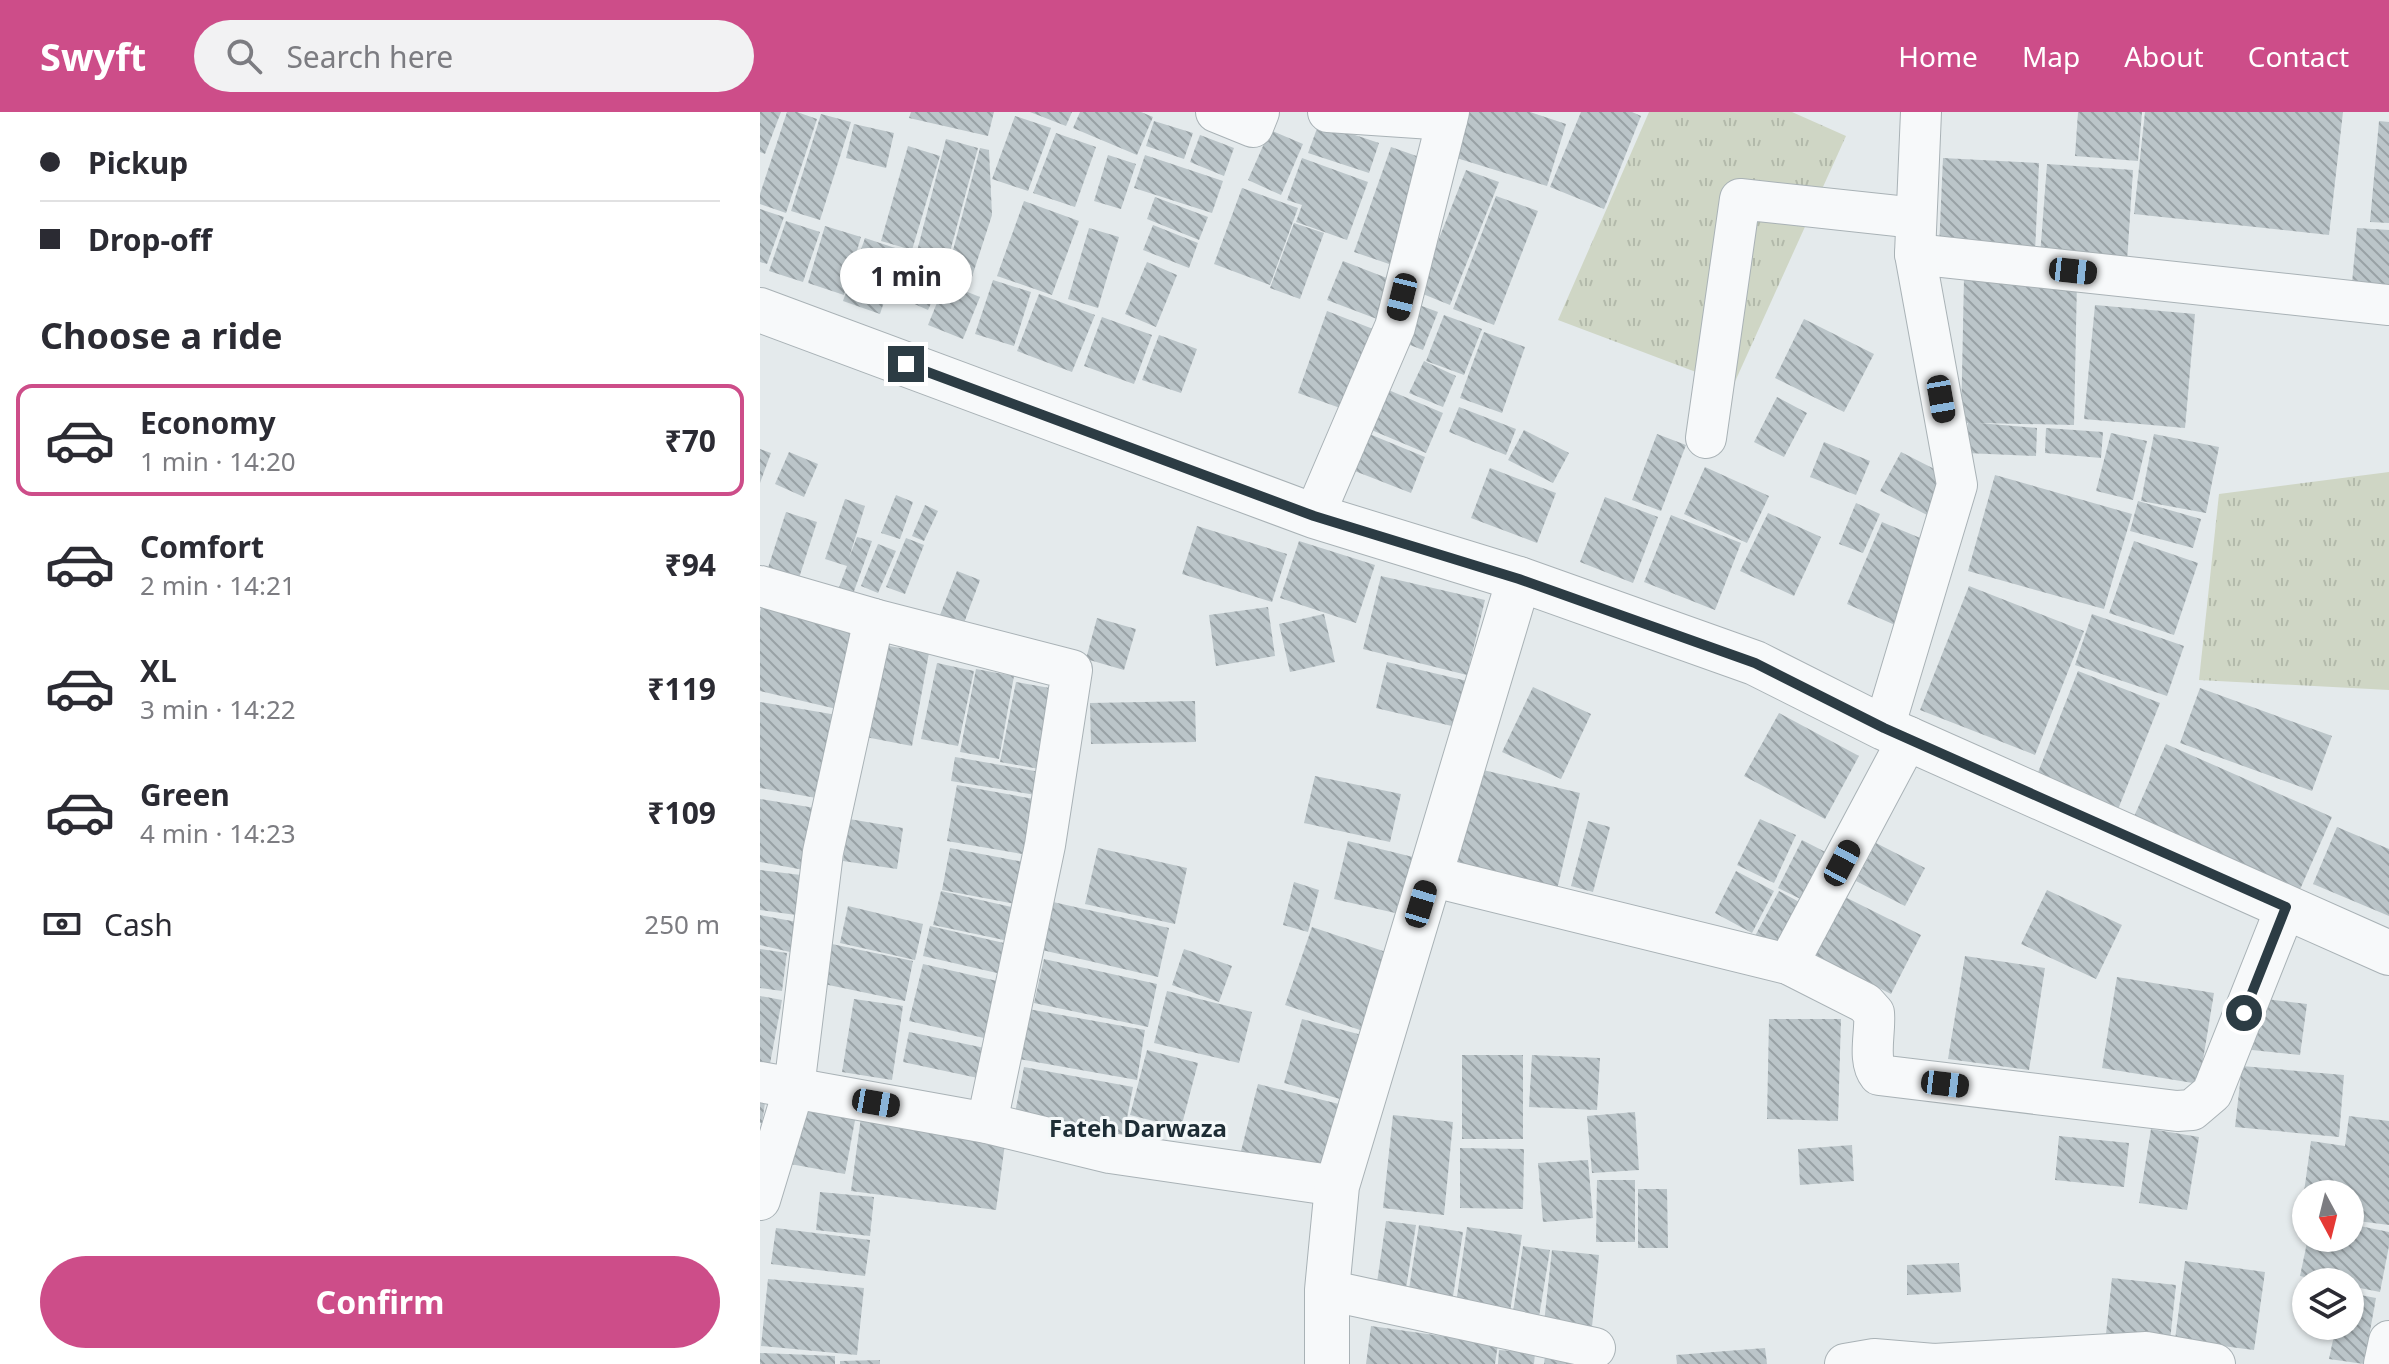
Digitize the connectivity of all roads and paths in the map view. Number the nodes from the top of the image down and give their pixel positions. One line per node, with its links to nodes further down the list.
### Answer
1 (1216, 112): 2 (street)
2 (1259, 112)
3 (1328, 112): 5 (street)
4 (1921, 112): 6 (street)
5 (1448, 116): 10 (street)
6 (1916, 236): 7 (street); 9 (street); 14 (street)
7 (2389, 305)
8 (760, 310): 10 (street)
9 (1706, 438)
10 (1314, 516): 11 (street)
11 (1519, 579): 14 (street); 15 (street)
12 (760, 586): 13 (street)
13 (874, 619): 19 (street); 20 (street)
14 (1897, 732): 16 (street); 18 (street)
15 (1430, 876): 18 (street); 21 (street)
16 (2286, 907): 17 (street); 18 (street)
17 (2389, 953)
18 (1788, 964)
19 (777, 1085): 20 (street); 22 (street)
20 (987, 1123): 21 (street)
21 (1337, 1186): 23 (street)
22 (760, 1200)
23 (1327, 1290): 25 (street); 26 (street)
24 (2389, 1341): 29 (street)
25 (1595, 1348)
26 (1327, 1364)
27 (1845, 1364): 28 (street)
28 (2215, 1364)
29 (2384, 1364)

